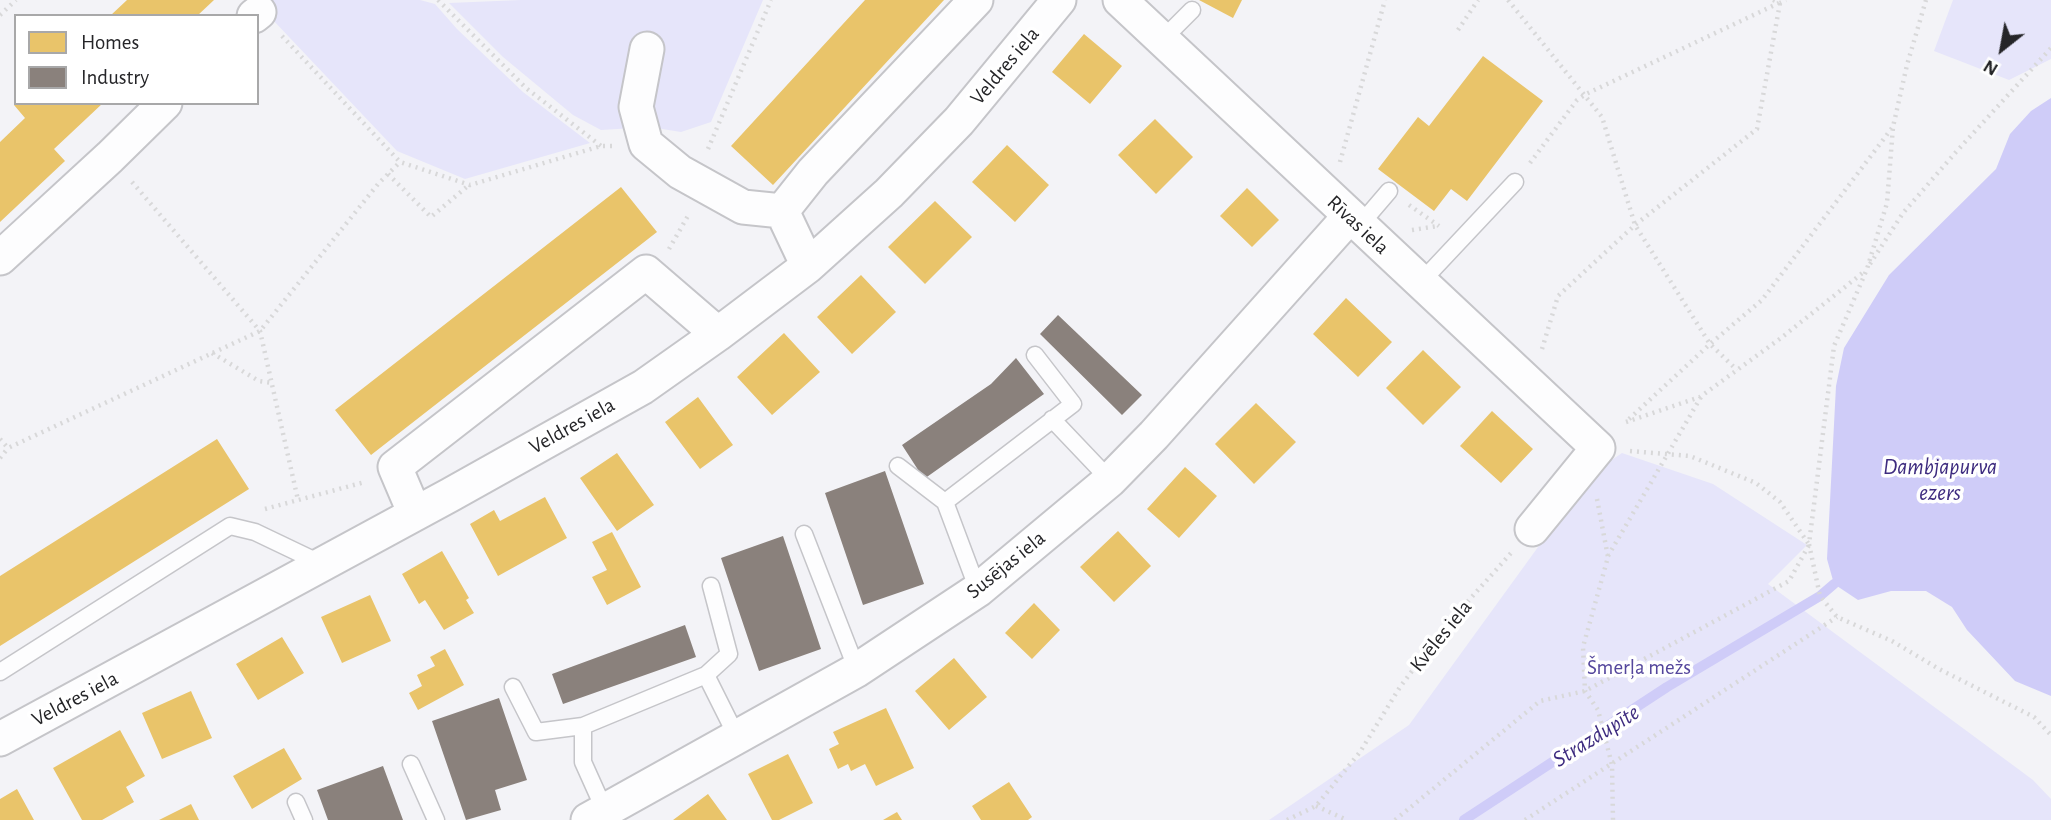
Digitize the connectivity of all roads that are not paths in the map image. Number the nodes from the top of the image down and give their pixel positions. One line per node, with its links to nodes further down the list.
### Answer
1 (976, 0): 10 (street)
2 (1059, 0): 13 (street, Veldres iela)
3 (1120, 0): 5 (street, Rīvas iela)
4 (1192, 10): 5 (lane)
5 (1162, 40): 11 (street, Rīvas iela)
6 (647, 49): 10 (street)
7 (163, 105): 12 (street)
8 (1515, 182): 14 (lane)
9 (1390, 191): 11 (lane)
10 (782, 211): 13 (street)
11 (1354, 221): 14 (street, Rīvas iela); 19 (street, Susējas iela)
12 (0, 258)
13 (808, 266): 15 (street, Veldres iela)
14 (1421, 282): 22 (street, Rīvas iela)
15 (718, 334): 21 (street, Veldres iela); 21 (street)
16 (1035, 355): 17 (lane)
17 (1052, 419): 19 (lane); 20 (lane)
18 (898, 467): 20 (lane)
19 (1110, 480): 26 (street, Susējas iela)
20 (946, 502): 26 (lane)
21 (415, 514): 24 (street, Veldres iela)
22 (1532, 529)
23 (804, 534): 27 (lane)
24 (324, 565): 28 (lane); 33 (street, Veldres iela)
25 (710, 586): 29 (lane)
26 (978, 590): 27 (street, Susējas iela)
27 (857, 670): 32 (street, Susējas iela)
28 (0, 672)
29 (706, 675): 31 (lane); 32 (lane)
30 (513, 687): 31 (lane)
31 (583, 726): 36 (lane)
32 (737, 737): 36 (street, Susējas iela)
33 (0, 739)
34 (411, 764): 38 (lane)
35 (296, 802): 37 (lane)
36 (596, 816)
37 (304, 820)
38 (436, 820)

